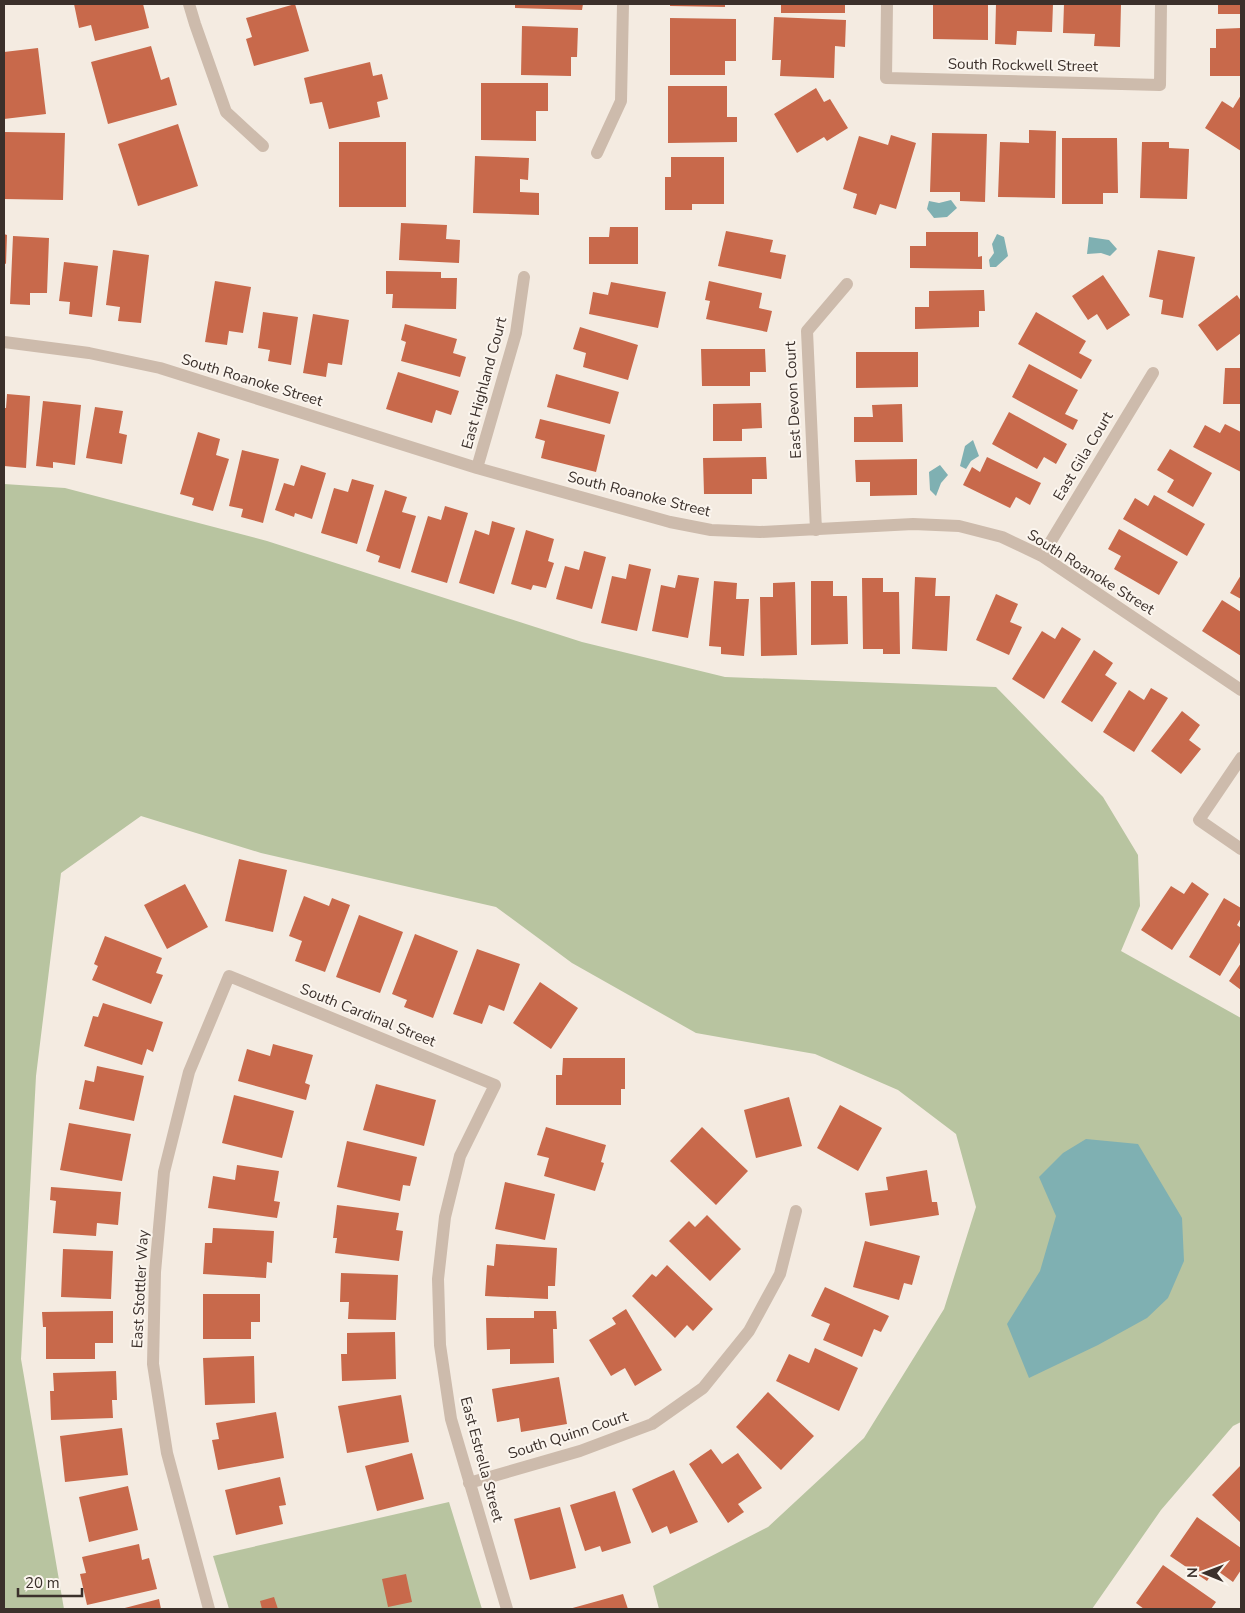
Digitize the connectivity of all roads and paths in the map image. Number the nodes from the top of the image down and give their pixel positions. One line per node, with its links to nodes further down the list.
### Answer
1 (189, 4): 5 (street)
2 (623, 4): 6 (street)
3 (887, 4): 4 (street, South Rockwell Street)
4 (1161, 4)
5 (263, 146)
6 (597, 153)
7 (524, 277): 11 (street, East Highland Court)
8 (847, 284): 12 (street, East Devon Court)
9 (4, 342): 11 (street, South Roanoke Street)
10 (1153, 373): 13 (street, East Gila Court)
11 (477, 468): 12 (street, South Roanoke Street)
12 (816, 530): 13 (street, South Roanoke Street)
13 (1042, 556): 14 (street, South Roanoke Street)
14 (1241, 690)
15 (1241, 758): 16 (street)
16 (1241, 848)
17 (229, 976): 18 (street, South Cardinal Street); 21 (street, East Stottler Way)
18 (495, 1085): 20 (street, East Estrella Street)
19 (796, 1211): 20 (street, South Quinn Court)
20 (469, 1483): 22 (street, East Estrella Street)
21 (210, 1609)
22 (507, 1609)

